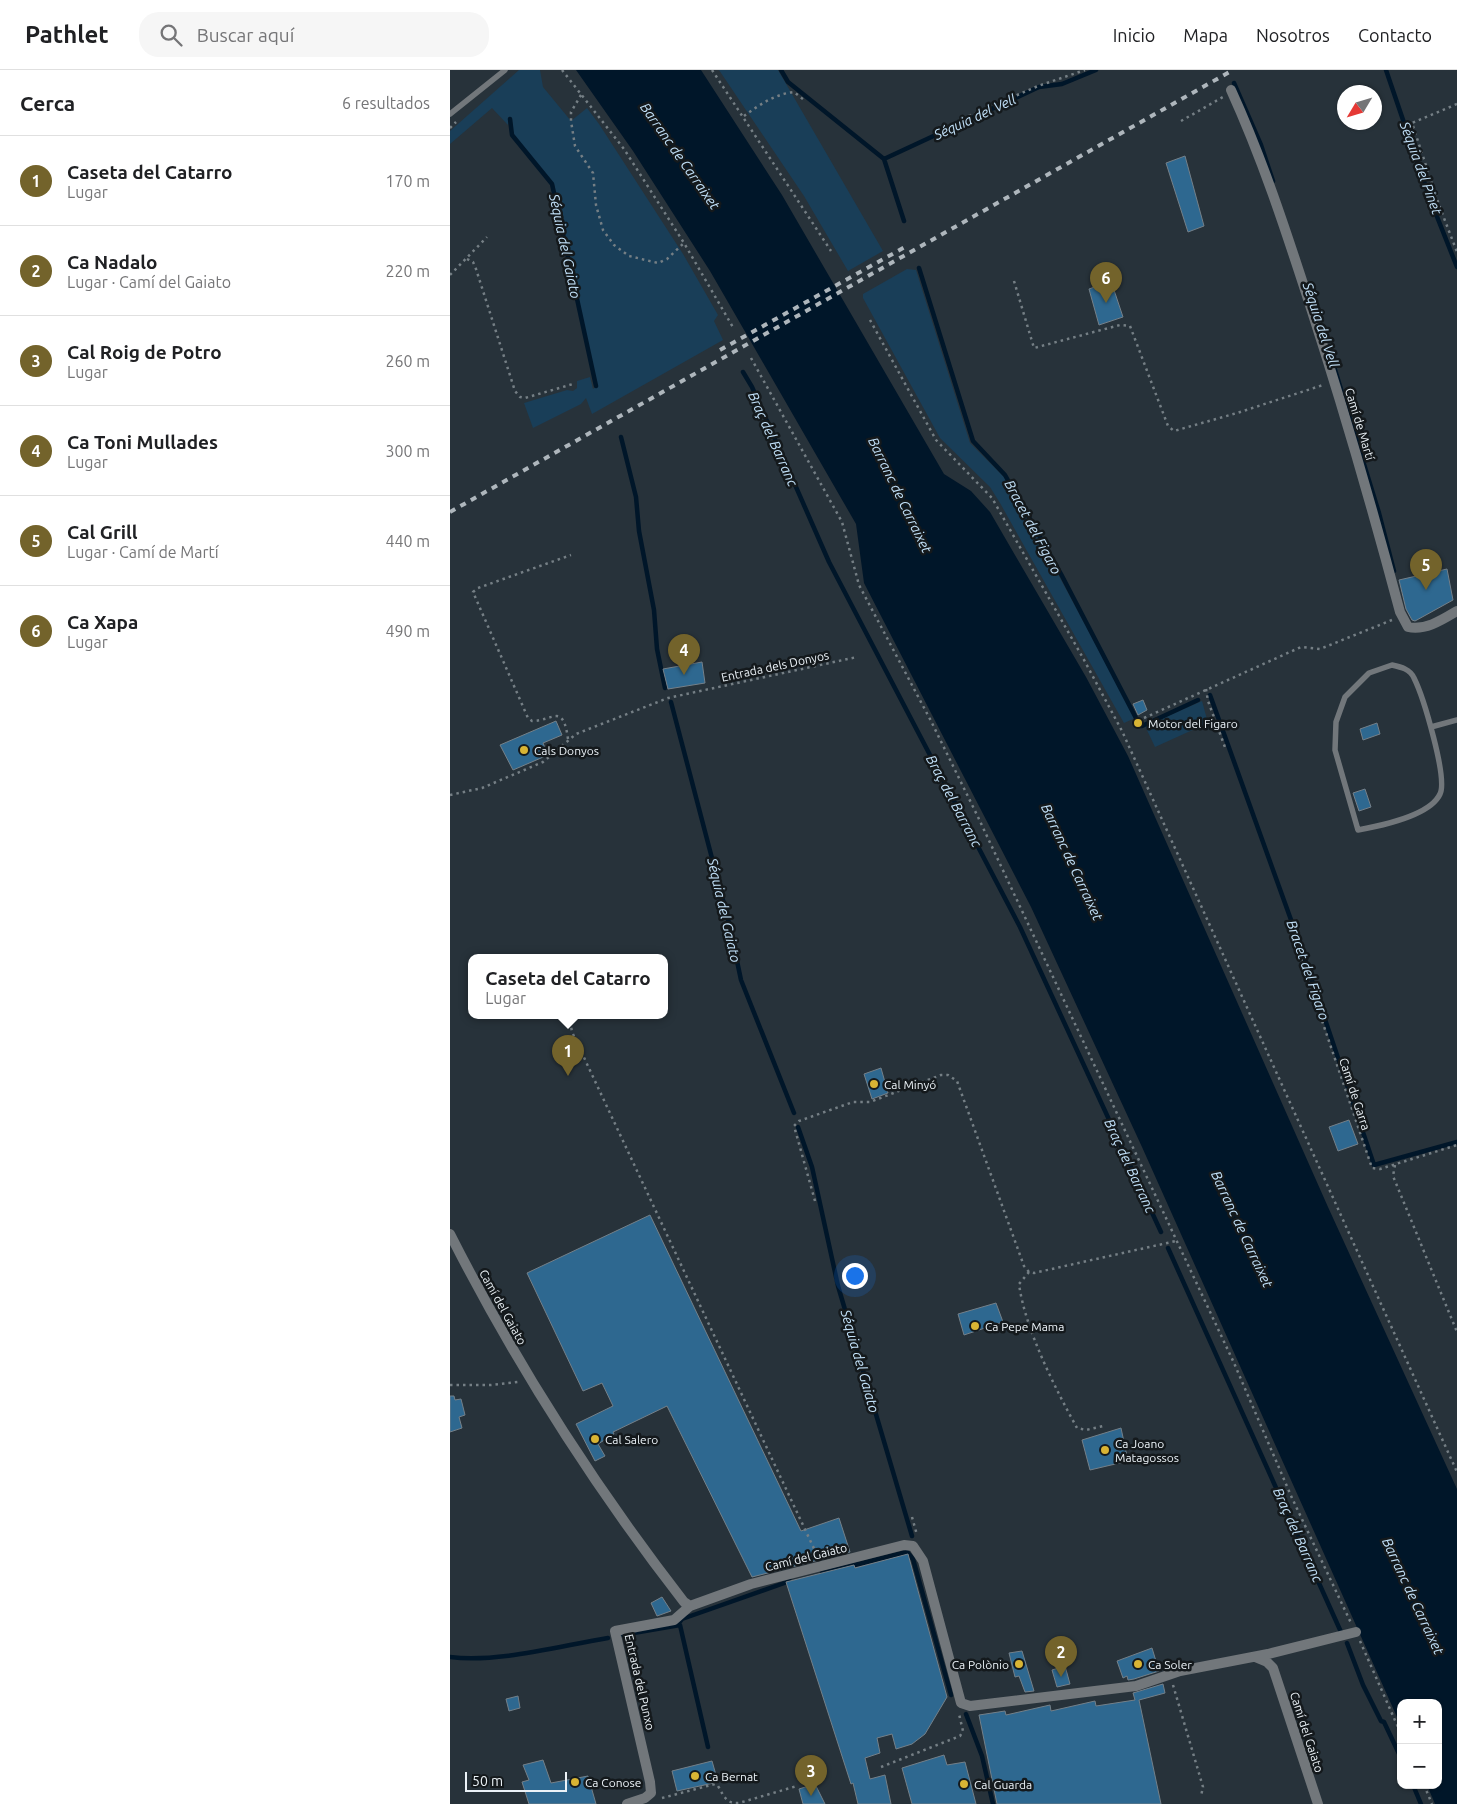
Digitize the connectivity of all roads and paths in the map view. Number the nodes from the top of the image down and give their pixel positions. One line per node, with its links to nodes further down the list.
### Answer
1 (505, 70): 9 (lane)
2 (562, 70): 6 (path)
3 (712, 70): 10 (path)
4 (1084, 70): 11 (path)
5 (1233, 93): 12 (path); 23 (street, Camí de Martí)
6 (581, 95): 14 (path); 14 (path)
7 (804, 100): 10 (path)
8 (1457, 104): 16 (path)
9 (450, 114)
10 (744, 116): 15 (path)
11 (969, 116)
12 (1181, 120)
13 (487, 236): 17 (path)
14 (684, 242): 21 (path)
15 (830, 251)
16 (1457, 252)
17 (467, 259): 18 (path); 24 (path)
18 (450, 276)
19 (1014, 281): 23 (path)
20 (870, 320): 48 (path)
21 (734, 329)
22 (751, 358): 42 (path)
23 (1334, 381): 27 (street, Camí de Martí)
24 (573, 384)
25 (570, 555): 33 (path)
26 (1457, 611): 27 (street, Camí de Martí)
27 (1402, 616): 29 (path)
28 (857, 657): 33 (path, Entrada dels Donyos)
29 (1206, 689): 30 (path); 34 (path)
30 (1144, 718)
31 (1457, 720): 32 (lane)
32 (1431, 726): 32 (lane)
33 (568, 740): 35 (path, Entrada dels Donyos)
34 (1226, 750)
35 (450, 795)
36 (1295, 941): 39 (path, Camí de Garra)
37 (570, 1019): 49 (path)
38 (1457, 1145): 39 (path, Camí de Garra)
39 (1395, 1165): 44 (path)
40 (815, 1201): 43 (path)
41 (450, 1234): 45 (street, Camí del Gaiato)
42 (1176, 1241): 43 (path); 51 (path)
43 (1029, 1272): 47 (path)
44 (1457, 1332)
45 (530, 1381): 46 (path); 50 (street, Camí del Gaiato)
46 (450, 1385)
47 (1103, 1426)
48 (1457, 1472)
49 (822, 1566): 50 (street, Camí del Gaiato); 56 (street, Camí del Gaiato)
50 (690, 1606): 62 (street, Entrada del Punxo)
51 (1356, 1632): 52 (street); 57 (path)
52 (1275, 1652): 53 (street); 54 (street, Camí del Gaiato)
53 (1254, 1656): 54 (street); 55 (street)
54 (1272, 1668): 64 (street, Camí del Gaiato)
55 (1168, 1675): 56 (street); 61 (path)
56 (961, 1703): 58 (path)
57 (1397, 1725)
58 (881, 1767)
59 (797, 1786): 62 (path)
60 (1426, 1789): 65 (path)
61 (1201, 1796)
62 (645, 1798): 63 (street)
63 (628, 1804)
64 (1318, 1804)
65 (1432, 1804)

